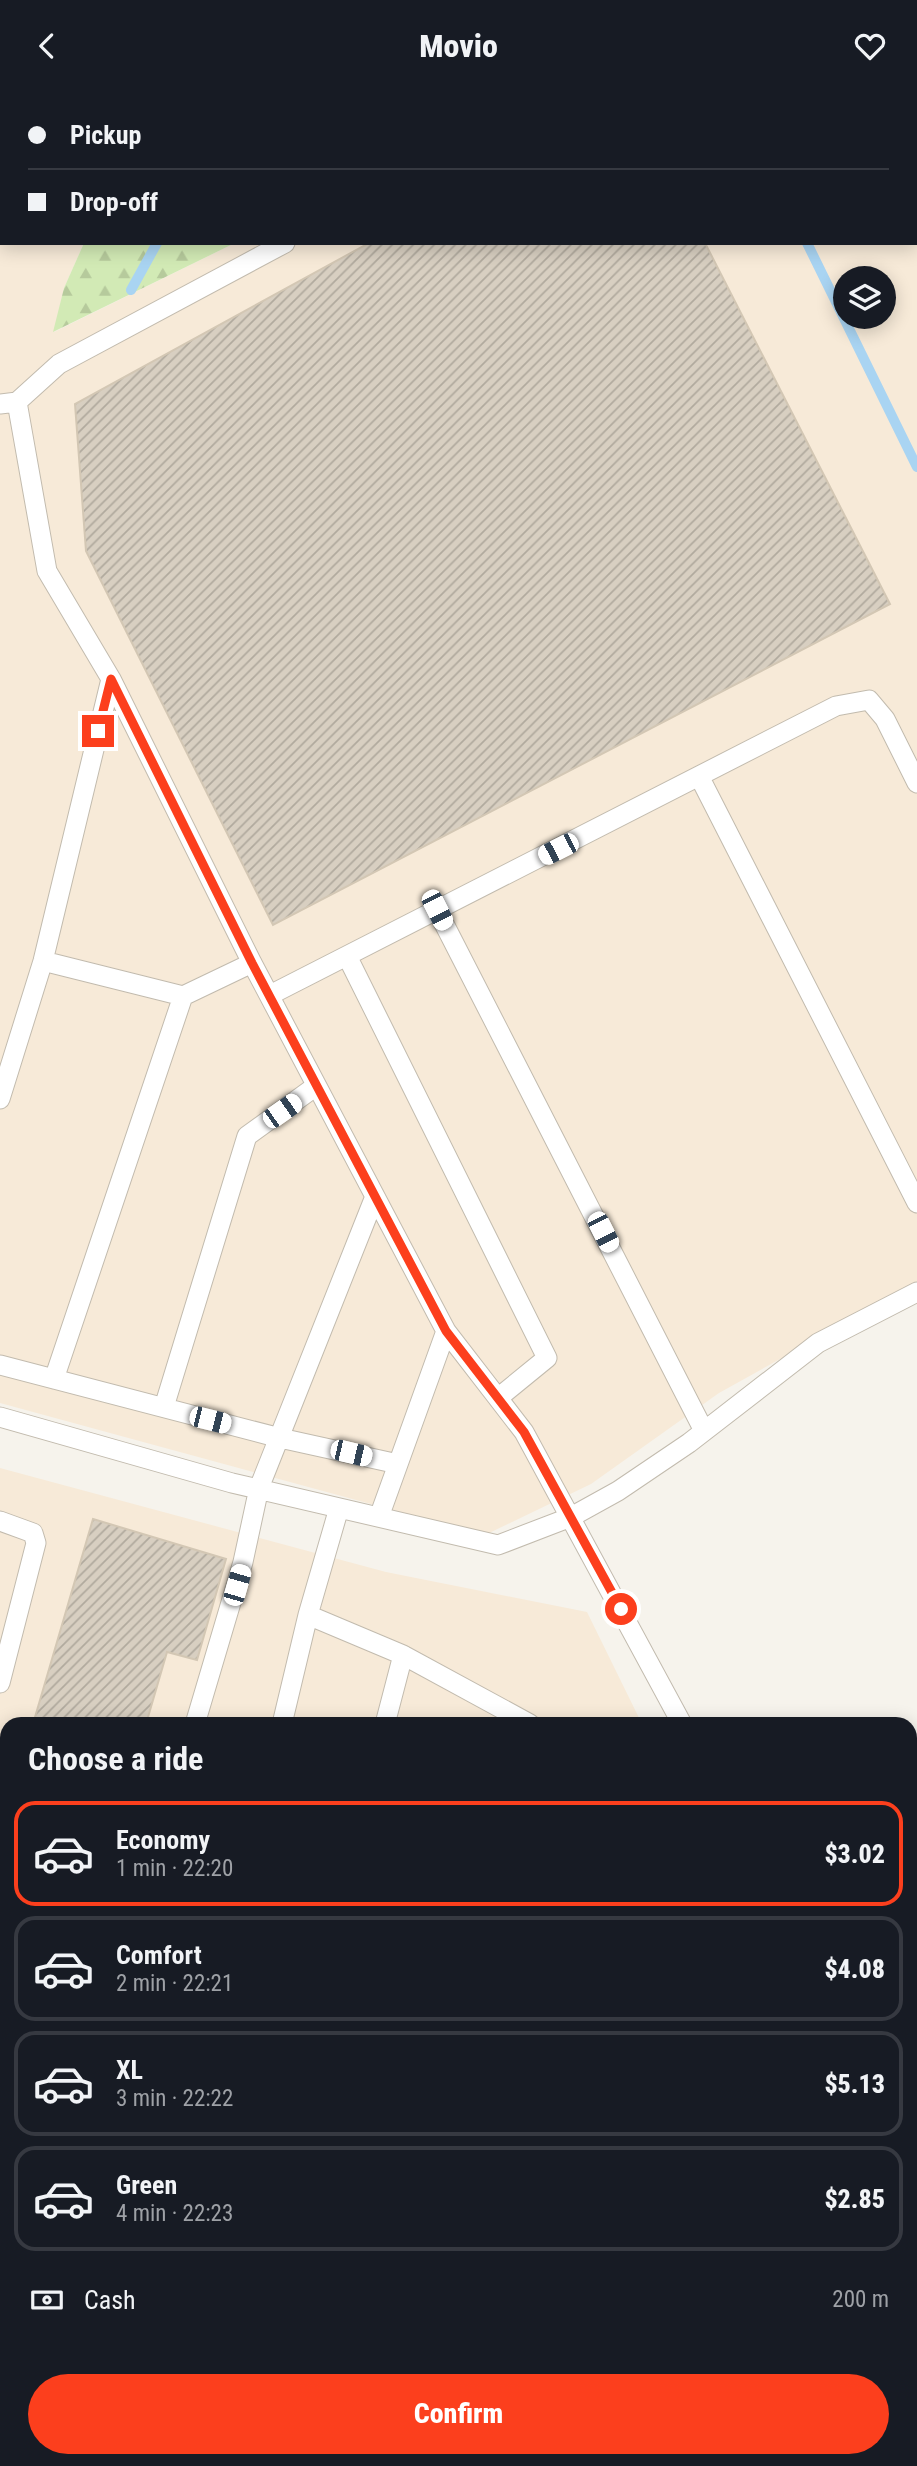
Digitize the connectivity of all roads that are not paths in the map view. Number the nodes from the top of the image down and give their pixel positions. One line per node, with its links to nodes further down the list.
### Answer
1 (281, 245): 2 (lane)
2 (8, 403): 3 (lane)
3 (111, 679): 8 (lane); 9 (lane)
4 (699, 776): 5 (lane); 6 (lane); 15 (lane)
5 (917, 783)
6 (437, 910): 7 (lane); 23 (lane)
7 (347, 956): 10 (lane); 20 (lane)
8 (43, 961): 11 (lane); 13 (lane)
9 (252, 963): 10 (lane); 11 (lane)
10 (270, 995): 12 (lane)
11 (183, 996): 19 (lane)
12 (316, 1086): 14 (lane); 21 (lane)
13 (0, 1099)
14 (374, 1199): 17 (lane); 24 (lane)
15 (917, 1203)
16 (917, 1292): 23 (lane)
17 (446, 1331): 20 (lane); 25 (lane)
18 (0, 1365): 19 (lane)
19 (54, 1379): 21 (lane)
20 (498, 1398): 29 (lane)
21 (164, 1407): 24 (lane)
22 (0, 1417): 26 (lane)
23 (704, 1431): 29 (lane)
24 (280, 1438): 25 (lane); 26 (lane)
25 (398, 1464): 28 (lane)
26 (259, 1489): 27 (lane); 35 (lane)
27 (339, 1508): 28 (lane); 31 (lane)
28 (379, 1517): 29 (lane)
29 (571, 1517): 39 (lane)
30 (0, 1521): 32 (lane)
31 (308, 1615): 33 (lane); 36 (lane)
32 (4, 1651): 34 (lane)
33 (403, 1655): 37 (lane); 38 (lane)
34 (0, 1683)
35 (197, 1717)
36 (284, 1717)
37 (387, 1717)
38 (517, 1717)
39 (678, 1717)

